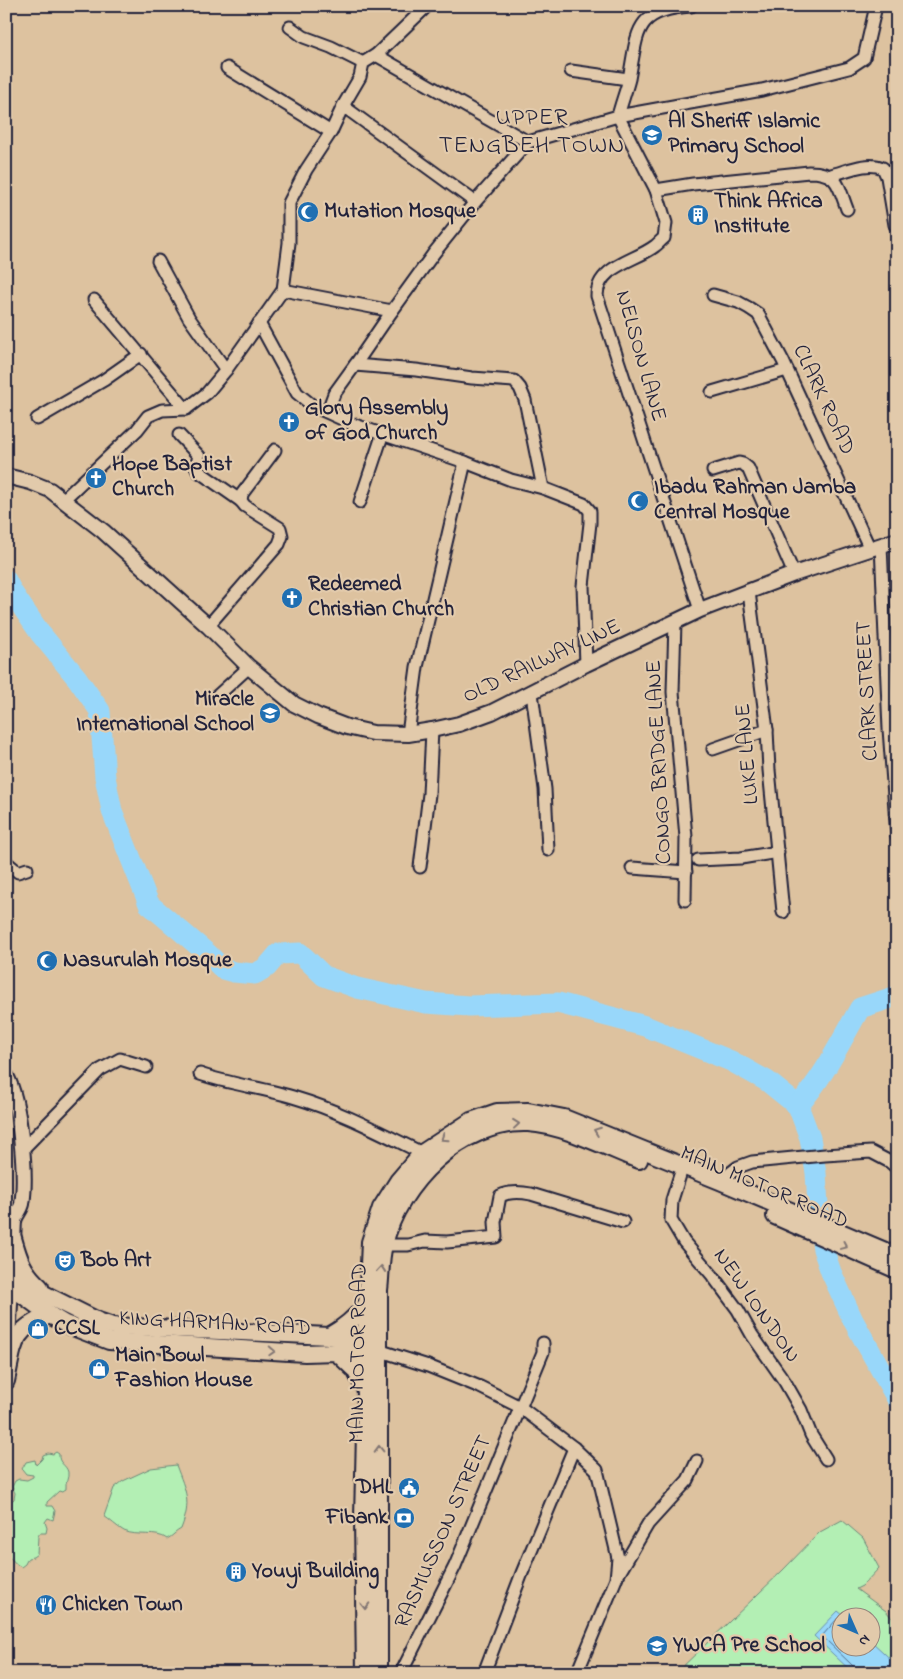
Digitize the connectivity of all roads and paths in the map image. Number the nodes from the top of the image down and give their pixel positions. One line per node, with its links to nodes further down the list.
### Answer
1 (427, 6): 6 (street)
2 (691, 6): 4 (street)
3 (876, 6): 12 (street)
4 (662, 8): 10 (street)
5 (290, 27): 7 (street)
6 (376, 55): 7 (street); 14 (street)
7 (363, 63): 11 (street)
8 (227, 68): 13 (street)
9 (571, 71): 10 (street)
10 (628, 79): 12 (street)
11 (342, 106): 13 (street); 17 (street)
12 (618, 116): 14 (street); 16 (street, NELSON LANE)
13 (330, 132): 21 (street)
14 (528, 142): 17 (street)
15 (831, 175): 16 (street); 18 (street); 19 (street)
16 (656, 190): 48 (street, NELSON LANE)
17 (475, 202): 24 (street)
18 (847, 209)
19 (895, 225)
20 (158, 261): 28 (street)
21 (283, 290): 24 (street); 25 (street)
22 (713, 295): 29 (street, CLARK ROAD)
23 (94, 300): 26 (street)
24 (392, 311): 27 (street)
25 (259, 323): 28 (street); 32 (street)
26 (141, 354): 31 (street); 33 (street)
27 (355, 365): 32 (street); 40 (street)
28 (226, 370): 31 (street)
29 (787, 370): 30 (street); 45 (street, CLARK ROAD)
30 (712, 392)
31 (186, 409): 41 (street)
32 (332, 414): 34 (street)
33 (37, 419)
34 (383, 434): 37 (street); 43 (street)
35 (179, 435): 42 (street)
36 (276, 450): 42 (street)
37 (465, 462): 40 (street); 58 (street)
38 (712, 471): 46 (street)
39 (6, 476): 41 (street, OLD RAILWAY LINE)
40 (543, 488): 51 (street)
41 (63, 500): 50 (street, OLD RAILWAY LINE)
42 (241, 501): 50 (street)
43 (360, 502)
44 (897, 540): 45 (street, OLD RAILWAY LINE)
45 (876, 547): 46 (street, OLD RAILWAY LINE); 57 (street, CLARK STREET)
46 (794, 574): 47 (street, OLD RAILWAY LINE)
47 (749, 592): 48 (street, OLD RAILWAY LINE); 56 (street, LUKE LANE)
48 (700, 610): 49 (street, OLD RAILWAY LINE)
49 (675, 622): 51 (street, OLD RAILWAY LINE); 68 (street, CONGO BRIDGE LANE)
50 (208, 626): 52 (street, OLD RAILWAY LINE)
51 (586, 664): 53 (street, OLD RAILWAY LINE)
52 (250, 667): 54 (street); 58 (street, OLD RAILWAY LINE)
53 (532, 693): 55 (street, OLD RAILWAY LINE); 61 (street)
54 (217, 696)
55 (432, 730): 58 (street, OLD RAILWAY LINE); 65 (street)
56 (767, 730): 59 (street); 62 (street, LUKE LANE)
57 (893, 730): 60 (street, CLARK STREET)
58 (408, 734)
59 (713, 749)
60 (897, 836)
61 (548, 850)
62 (778, 852): 63 (street); 70 (street, LUKE LANE)
63 (698, 860)
64 (6, 862): 67 (street)
65 (420, 867)
66 (632, 868): 68 (street)
67 (28, 869)
68 (686, 872): 69 (street, CONGO BRIDGE LANE)
69 (685, 900)
70 (783, 912)
71 (146, 1066): 74 (street)
72 (200, 1074): 75 (street)
73 (6, 1076): 74 (street)
74 (22, 1150): 81 (street)
75 (422, 1153): 78 (main road, MAIN MOTOR ROAD, one-way to 75); 88 (main road, MAIN MOTOR ROAD)
76 (897, 1168): 78 (street)
77 (680, 1175): 79 (main road, MAIN MOTOR ROAD); 82 (main road, MAIN MOTOR ROAD, one-way to 77); 100 (street, NEW LONDON)
78 (720, 1181): 79 (main road, MAIN MOTOR ROAD)
79 (753, 1201): 84 (main road); 85 (main road, MAIN MOTOR ROAD, one-way to 85)
80 (623, 1222): 82 (street)
81 (9, 1237): 83 (street); 86 (street); 87 (main road)
82 (384, 1245): 93 (main road, MAIN MOTOR ROAD, one-way to 82)
83 (6, 1255)
84 (897, 1256)
85 (897, 1270)
86 (10, 1280): 87 (main road, KING HARMAN ROAD); 89 (main road, KING HARMAN ROAD); 95 (street)
87 (53, 1299): 90 (main road, KING HARMAN ROAD)
88 (368, 1303): 91 (main road); 93 (main road, MAIN MOTOR ROAD)
89 (50, 1315): 90 (main road, KING HARMAN ROAD); 96 (main road)
90 (162, 1336): 91 (main road, KING HARMAN ROAD); 94 (main road, KING HARMAN ROAD, one-way to 94)
91 (329, 1336): 93 (main road, KING HARMAN ROAD)
92 (544, 1343): 98 (street, RASMUSSON STREET)
93 (373, 1348): 94 (main road, KING HARMAN ROAD); 97 (main road, MAIN MOTOR ROAD); 98 (street); 102 (main road, MAIN MOTOR ROAD, one-way to 93)
94 (336, 1352): 97 (main road)
95 (6, 1362)
96 (6, 1381)
97 (366, 1390): 103 (main road, MAIN MOTOR ROAD)
98 (520, 1407): 99 (street); 107 (street, RASMUSSON STREET)
99 (574, 1448): 104 (street); 108 (street)
100 (826, 1459)
101 (697, 1462): 104 (street)
102 (380, 1516): 103 (main road); 106 (main road, MAIN MOTOR ROAD)
103 (363, 1518): 105 (main road, MAIN MOTOR ROAD, one-way to 105)
104 (616, 1579): 109 (street)
105 (365, 1673)
106 (379, 1673)
107 (401, 1673)
108 (484, 1673)
109 (577, 1673)

